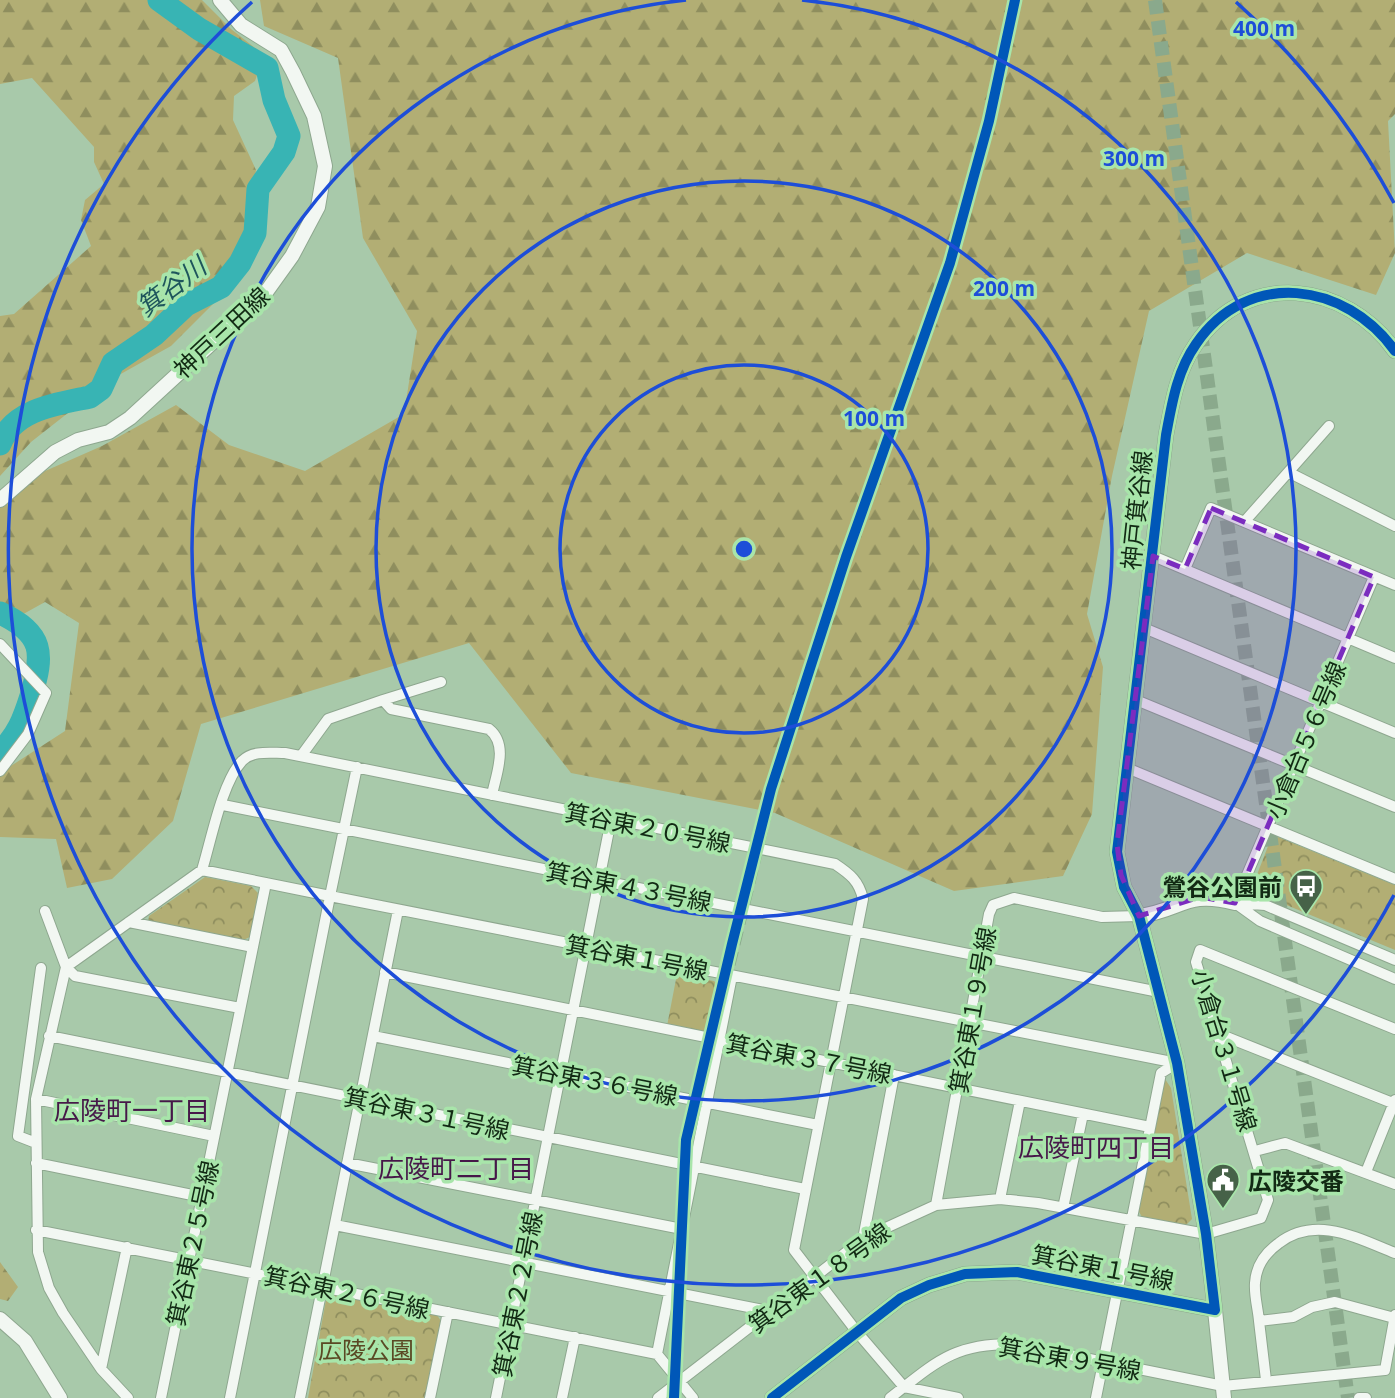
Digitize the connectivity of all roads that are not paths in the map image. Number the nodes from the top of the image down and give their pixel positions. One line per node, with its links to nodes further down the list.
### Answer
1 (227, 3): 5 (street, 神戸三田線)
2 (1395, 351): 8 (street, 神戸箕谷線)
3 (1329, 426): 4 (street)
4 (1290, 473): 6 (street); 7 (street)
5 (0, 500)
6 (1245, 521): 9 (street); 10 (street)
7 (1395, 526)
8 (1153, 556): 9 (street); 12 (street, 神戸箕谷線)
9 (1185, 569): 13 (street)
10 (1374, 577): 11 (street); 13 (street, 小倉台５６号線)
11 (1395, 586)
12 (1144, 628): 18 (street, 神戸箕谷線); 19 (street)
13 (1348, 639): 15 (street); 19 (street, 小倉台５６号線)
14 (0, 644): 25 (street)
15 (1395, 658)
16 (441, 682): 17 (street)
17 (383, 700): 21 (street); 26 (street)
18 (1136, 700): 22 (street); 24 (street, 神戸箕谷線)
19 (1322, 701): 20 (street); 22 (street, 小倉台５６号線)
20 (1395, 733)
21 (302, 756): 23 (street, 箕谷東２０号線); 27 (street, 箕谷東２０号線)
22 (1294, 764): 28 (street); 30 (street, 小倉台５６号線)
23 (357, 767): 26 (street, 箕谷東２０号線); 31 (street)
24 (1127, 768): 30 (street); 40 (street, 神戸箕谷線)
25 (0, 771)
26 (492, 795): 29 (street, 箕谷東２０号線)
27 (223, 805): 31 (street, 箕谷東４３号線); 32 (street, 箕谷東２０号線)
28 (1395, 807)
29 (611, 820): 34 (street, 箕谷東２２号線); 42 (street, 箕谷東２０号線)
30 (1268, 826): 33 (street); 37 (street, 小倉台５６号線)
31 (344, 829): 34 (street, 箕谷東４３号線); 36 (street)
32 (202, 870): 35 (street); 41 (street)
33 (1395, 879)
34 (600, 880): 42 (street, 箕谷東４３号線); 44 (street, 箕谷東２２号線)
35 (266, 883): 36 (street); 43 (street, 箕谷東２５号線)
36 (330, 896): 38 (street, 箕谷東１号線); 67 (street)
37 (1235, 903): 40 (street); 46 (street); 51 (street)
38 (398, 910): 44 (street, 箕谷東１号線); 49 (street)
39 (45, 911): 47 (street)
40 (1139, 916): 45 (street, 箕谷東１９号線); 52 (street)
41 (129, 922): 43 (street); 47 (street)
42 (857, 932): 45 (street, 箕谷東４３号線); 53 (street, 箕谷東２０号線)
43 (253, 947): 54 (street, 箕谷東２５号線)
44 (586, 947): 50 (street, 箕谷東１号線); 55 (street, 箕谷東２２号線)
45 (982, 956): 52 (street, 箕谷東４３号線); 56 (street, 箕谷東１９号線)
46 (1395, 960)
47 (66, 967): 54 (street); 59 (street)
48 (41, 968): 79 (street)
49 (385, 972): 55 (street, 箕谷東３７号線); 60 (street)
50 (732, 976): 53 (street, 箕谷東１号線); 61 (street)
51 (1395, 979)
52 (1159, 992): 63 (street)
53 (844, 998): 56 (street, 箕谷東１号線); 62 (street, 箕谷東２０号線)
54 (240, 1009): 64 (street, 箕谷東２５号線)
55 (574, 1010): 61 (street, 箕谷東３７号線); 65 (street, 箕谷東２２号線)
56 (971, 1023): 63 (street, 箕谷東１号線); 68 (street, 箕谷東１９号線)
57 (1395, 1029): 58 (street, 小倉台３１号線)
58 (1219, 1034): 73 (street); 80 (street, 小倉台３１号線)
59 (49, 1036): 64 (street, 箕谷東３１号線); 69 (street)
60 (373, 1036): 65 (street, 箕谷東３６号線); 70 (street)
61 (720, 1040): 62 (street, 箕谷東３７号線); 71 (street)
62 (831, 1062): 66 (street, 箕谷東３７号線); 75 (street, 箕谷東２０号線)
63 (1177, 1063): 76 (street); 96 (street, 箕谷東１号線)
64 (227, 1072): 67 (street, 箕谷東３１号線); 77 (street, 箕谷東２５号線)
65 (561, 1073): 71 (street, 箕谷東３６号線); 78 (street, 箕谷東２２号線)
66 (894, 1075): 68 (street, 箕谷東３７号線); 97 (street)
67 (291, 1085): 70 (street, 箕谷東３１号線); 102 (street)
68 (958, 1088): 72 (street, 箕谷東３７号線); 90 (street, 箕谷東１９号線)
69 (36, 1099): 77 (street); 79 (street)
70 (360, 1099): 78 (street, 箕谷東３１号線); 82 (street)
71 (707, 1101): 75 (street, 箕谷東３６号線); 83 (street)
72 (1020, 1101): 74 (street, 箕谷東３７号線); 89 (street)
73 (1395, 1102): 84 (street)
74 (1083, 1114): 76 (street, 箕谷東３７号線); 91 (street)
75 (818, 1125): 86 (street, 箕谷東２０号線)
76 (1150, 1127): 92 (street)
77 (214, 1136): 87 (street, 箕谷東２５号線)
78 (548, 1138): 83 (street, 箕谷東３１号線); 88 (street, 箕谷東２２号線)
79 (36, 1143): 81 (street)
80 (1255, 1151): 84 (street); 96 (street, 小倉台３１号線)
81 (36, 1163): 87 (street); 95 (street)
82 (347, 1163): 88 (street); 93 (street)
83 (694, 1167): 86 (street, 箕谷東３１号線); 94 (street)
84 (1366, 1172): 85 (street)
85 (1395, 1184)
86 (805, 1189): 103 (street, 箕谷東２０号線)
87 (202, 1197): 100 (street, 箕谷東２５号線)
88 (536, 1199): 94 (street); 101 (street, 箕谷東２２号線)
89 (1000, 1199): 90 (street, 箕谷東１８号線); 91 (street, 箕谷東１８号線)
90 (936, 1205): 97 (street, 箕谷東１８号線)
91 (1063, 1208): 92 (street, 箕谷東１８号線)
92 (1131, 1221): 96 (street, 箕谷東１８号線); 106 (street)
93 (335, 1224): 101 (street); 104 (street)
94 (682, 1229): 105 (street)
95 (36, 1230): 98 (street, 箕谷東２６号線); 118 (street)
96 (1206, 1234): 107 (street, 箕谷東１号線)
97 (863, 1239): 103 (street, 箕谷東１８号線)
98 (127, 1247): 100 (street, 箕谷東２６号線); 118 (street)
99 (1395, 1253): 112 (street)
100 (189, 1260): 102 (street, 箕谷東２６号線); 125 (street, 箕谷東２５号線)
101 (524, 1262): 105 (street); 113 (street, 箕谷東２２号線)
102 (254, 1273): 104 (street, 箕谷東２６号線); 126 (street)
103 (813, 1275): 108 (street, 箕谷東１８号線); 114 (street, 箕谷東２０号線)
104 (322, 1287): 109 (street, 箕谷東２６号線); 127 (street)
105 (670, 1291): 108 (street); 116 (street)
106 (1118, 1291): 107 (street, 箕谷東１号線); 114 (street, 箕谷東１号線); 117 (street)
107 (1215, 1310): 122 (street)
108 (768, 1311): 120 (street, 箕谷東１８号線)
109 (448, 1312): 113 (street, 箕谷東２６号線); 128 (street)
110 (1395, 1316): 112 (street); 119 (street, 箕谷東９号線)
111 (0, 1320): 123 (street)
112 (1259, 1321): 119 (street)
113 (511, 1325): 115 (street, 箕谷東２６号線); 129 (street, 箕谷東２２号線)
114 (857, 1332): 121 (street, 箕谷東２０号線); 133 (street, 箕谷東１号線)
115 (575, 1338): 116 (street, 箕谷東２６号線); 130 (street)
116 (657, 1354): 120 (street)
117 (1103, 1362): 121 (street, 箕谷東９号線); 122 (street, 箕谷東９号線); 136 (street)
118 (101, 1369): 124 (street)
119 (1266, 1380): 122 (street, 箕谷東９号線)
120 (680, 1381): 131 (street, 箕谷東１８号線); 132 (street)
121 (904, 1387): 134 (street, 箕谷東９号線); 135 (street)
122 (1224, 1392)
123 (60, 1398)
124 (128, 1398)
125 (161, 1398)
126 (230, 1398)
127 (300, 1398)
128 (430, 1398)
129 (496, 1398)
130 (562, 1398)
131 (658, 1398)
132 (693, 1398)
133 (772, 1398)
134 (890, 1398)
135 (958, 1398)
136 (1096, 1398)
137 (1359, 1398): 138 (street)
138 (1366, 1398)

